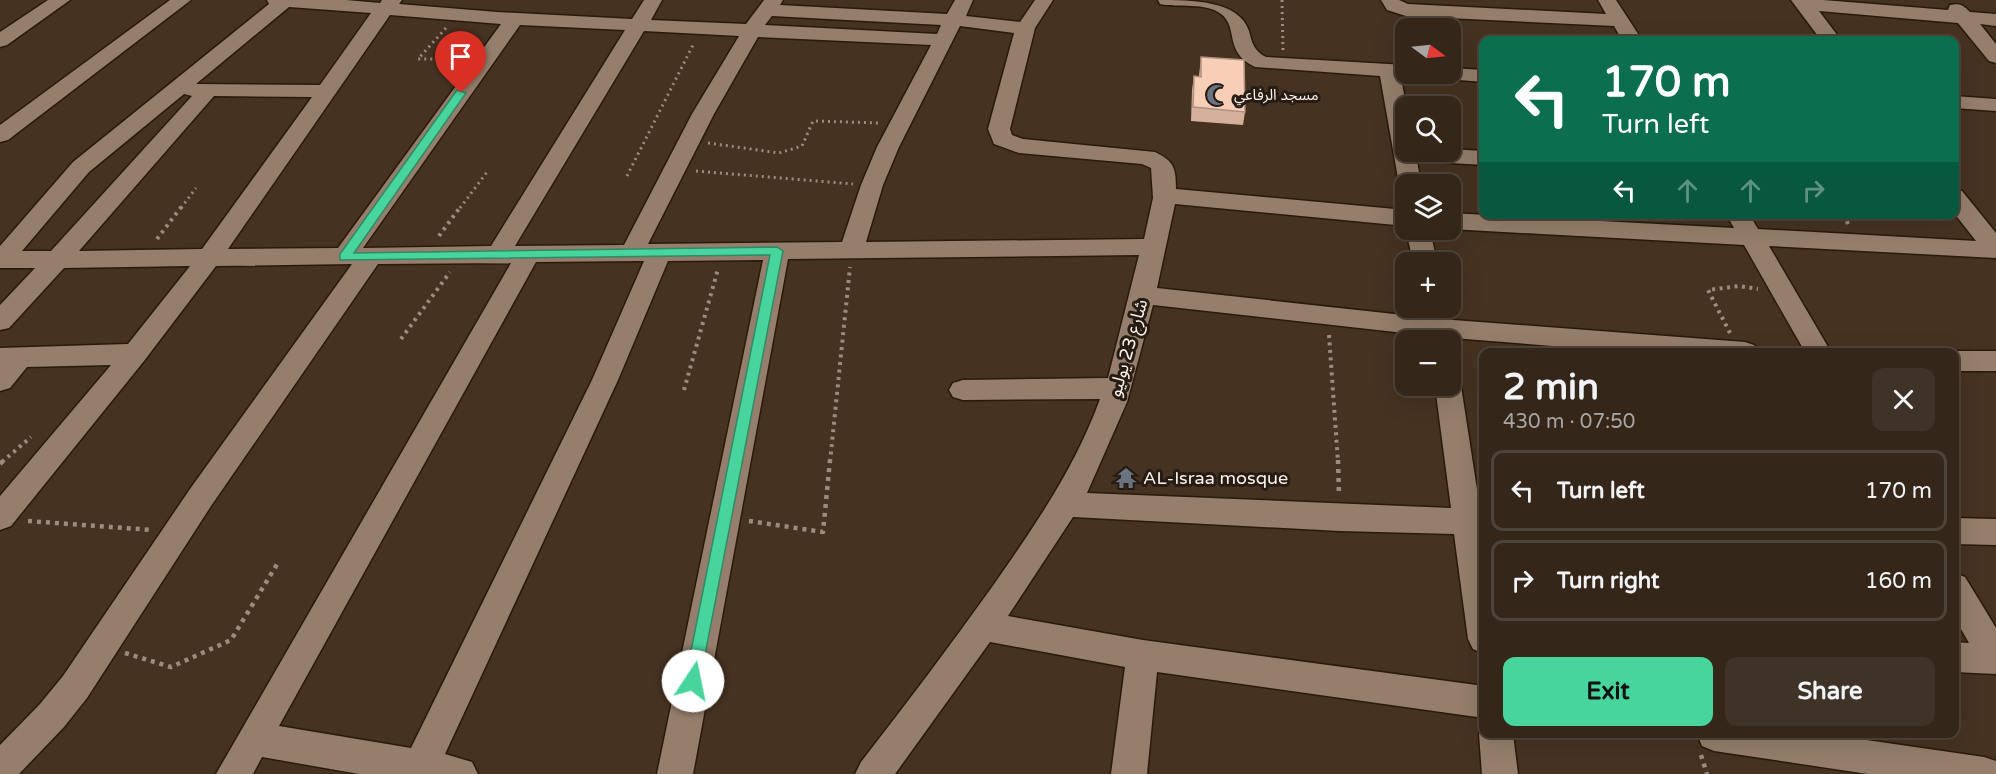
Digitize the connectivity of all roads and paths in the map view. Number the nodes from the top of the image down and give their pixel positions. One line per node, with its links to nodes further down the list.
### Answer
1 (61, 0): 29 (street)
2 (182, 0): 42 (street)
3 (276, 0): 4 (street)
4 (286, 0): 14 (street); 36 (street)
5 (653, 0): 22 (street)
6 (964, 0): 19 (street)
7 (1044, 0): 24 (street, شارع 23 يوليو)
8 (1167, 0): 32 (street)
9 (1282, 0): 32 (path)
10 (1390, 0): 21 (street)
11 (1607, 0): 21 (street)
12 (1949, 0): 18 (street)
13 (1801, 2): 18 (street); 27 (street)
14 (389, 4): 17 (street); 38 (street)
15 (771, 5): 19 (street); 25 (street)
16 (508, 12): 17 (street); 22 (street); 31 (street)
17 (458, 15): 31 (path)
18 (1964, 18): 20 (street); 30 (street)
19 (954, 20): 24 (street); 28 (street)
20 (1996, 20)
21 (1621, 21): 26 (street)
22 (639, 26): 23 (street); 64 (street)
23 (702, 28): 25 (street); 48 (path)
24 (1025, 28): 51 (street, شارع 23 يوليو)
25 (753, 29): 28 (street); 43 (street)
26 (1630, 36)
27 (1829, 36)
28 (944, 40): 41 (street)
29 (0, 41)
30 (1996, 57)
31 (485, 59): 70 (street)
32 (1283, 65): 33 (street)
33 (1395, 71)
34 (1461, 75): 35 (street)
35 (1479, 76)
36 (178, 89): 37 (street); 73 (street)
37 (208, 91): 38 (street); 71 (street)
38 (324, 92): 69 (street)
39 (1959, 102): 40 (street)
40 (1996, 105)
41 (899, 123): 43 (path); 49 (street)
42 (0, 135)
43 (690, 140): 46 (street)
44 (1461, 157): 45 (street)
45 (1479, 158)
46 (674, 169): 49 (path); 63 (street)
47 (487, 172): 66 (path)
48 (627, 176)
49 (872, 185): 62 (street)
50 (196, 188): 72 (path)
51 (1164, 195): 53 (street); 58 (street, شارع 23 يوليو)
52 (1959, 202): 59 (street)
53 (1395, 217)
54 (1740, 219): 57 (street)
55 (1534, 220): 56 (street); 57 (street)
56 (1461, 221)
57 (1751, 236): 59 (street); 74 (street)
58 (1153, 247): 62 (street); 75 (street, شارع 23 يوليو)
59 (1996, 250)
60 (723, 251): 61 (street); 63 (street); 89 (path)
61 (777, 251): 62 (street); 95 (street)
62 (851, 251): 95 (path)
63 (646, 252): 65 (street); 116 (street)
64 (498, 254): 65 (street); 67 (street)
65 (528, 254): 113 (street)
66 (425, 255): 67 (street); 68 (street)
67 (463, 255): 79 (path)
68 (371, 256): 70 (street); 100 (street)
69 (210, 257): 70 (street); 72 (street); 83 (street)
70 (344, 257)
71 (58, 259): 72 (street); 73 (street); 77 (street)
72 (143, 259)
73 (1, 260)
74 (1785, 293): 81 (path); 82 (street)
75 (1144, 295): 76 (street); 88 (street, شارع 23 يوليو)
76 (1327, 316): 78 (street); 96 (path)
77 (0, 321)
78 (1439, 326): 80 (street)
79 (401, 339)
80 (1694, 348)
81 (1738, 348)
82 (1816, 348)
83 (135, 354): 84 (street); 97 (street)
84 (9, 358): 87 (street)
85 (1959, 361): 86 (street)
86 (1996, 361)
87 (0, 381)
88 (1118, 388): 90 (street); 94 (street, شارع 23 يوليو)
89 (684, 390)
90 (963, 390)
91 (1450, 396): 98 (street)
92 (31, 437): 93 (path)
93 (0, 464)
94 (1066, 504): 96 (street); 105 (street, شارع 23 يوليو)
95 (726, 517): 119 (street)
96 (1340, 518): 98 (street)
97 (12, 519): 100 (path)
98 (1476, 522): 103 (street)
99 (1959, 531): 101 (street)
100 (177, 532): 106 (street)
101 (1996, 532)
102 (279, 561): 106 (path)
103 (1479, 566)
104 (1959, 596): 109 (street)
105 (983, 626): 107 (street); 120 (street, شارع 23 يوليو)
106 (102, 646): 115 (street)
107 (1143, 655): 110 (street); 121 (street)
108 (1959, 657): 109 (street)
109 (1996, 659)
110 (1479, 701)
111 (1496, 738): 122 (street)
112 (1735, 738): 114 (street)
113 (254, 740): 116 (street); 117 (street)
114 (1885, 766): 123 (street)
115 (0, 768)
116 (418, 771): 118 (street)
117 (234, 774)
118 (460, 774)
119 (675, 774)
120 (873, 774)
121 (1129, 774)
122 (1500, 774)
123 (1984, 774)

